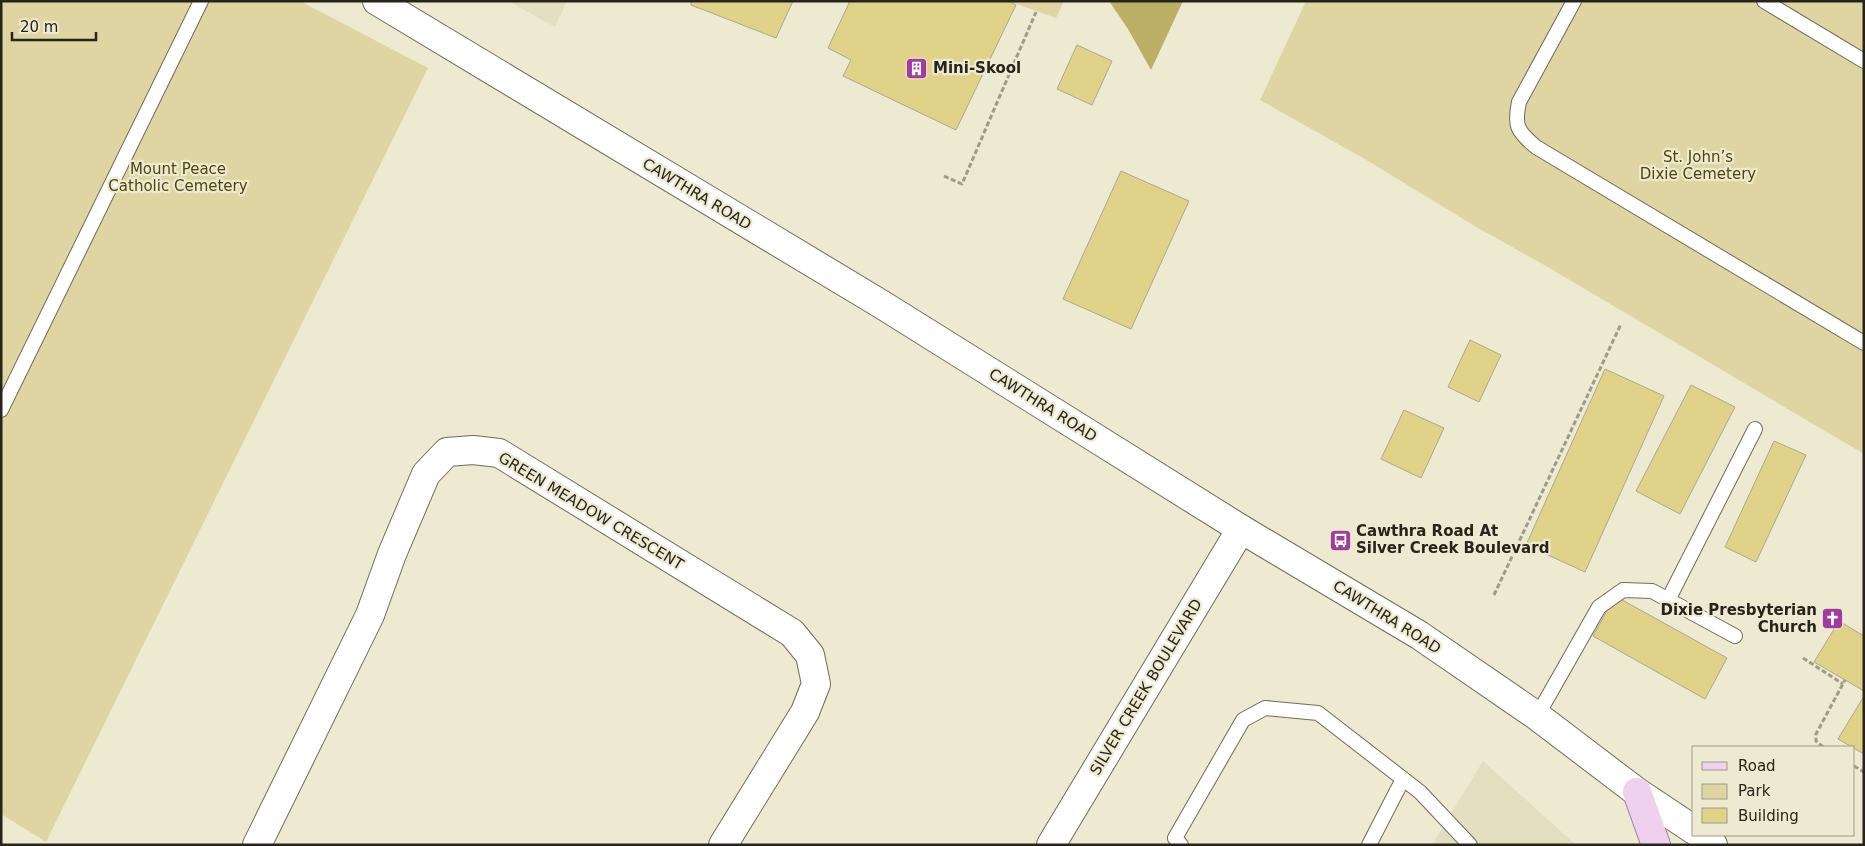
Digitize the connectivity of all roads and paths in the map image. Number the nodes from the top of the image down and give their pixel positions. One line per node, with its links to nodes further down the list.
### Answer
1 (201, 1): 10 (lane)
2 (377, 1): 12 (main road, CAWTHRA ROAD)
3 (1574, 1): 9 (lane)
4 (1764, 1): 6 (lane)
5 (1036, 12): 7 (path)
6 (1864, 61)
7 (944, 176)
8 (1621, 324): 13 (path)
9 (1864, 343)
10 (1, 410)
11 (1755, 429): 14 (lane)
12 (1241, 529): 17 (main road, CAWTHRA ROAD); 25 (main road, SILVER CREEK BOULEVARD)
13 (1494, 595)
14 (1668, 600): 15 (lane); 17 (lane)
15 (1736, 636)
16 (1803, 658): 18 (path)
17 (1537, 716): 20 (main road, CAWTHRA ROAD)
18 (1822, 746)
19 (1402, 779): 26 (lane); 27 (lane); 28 (lane)
20 (1637, 792): 21 (main road, CAWTHRA ROAD); 29 (main road)
21 (1692, 829)
22 (1701, 836): 30 (main road)
23 (257, 845): 24 (main road, GREEN MEADOW CRESCENT)
24 (723, 845)
25 (1052, 845)
26 (1181, 845)
27 (1369, 845)
28 (1470, 845)
29 (1656, 845)
30 (1713, 845)

